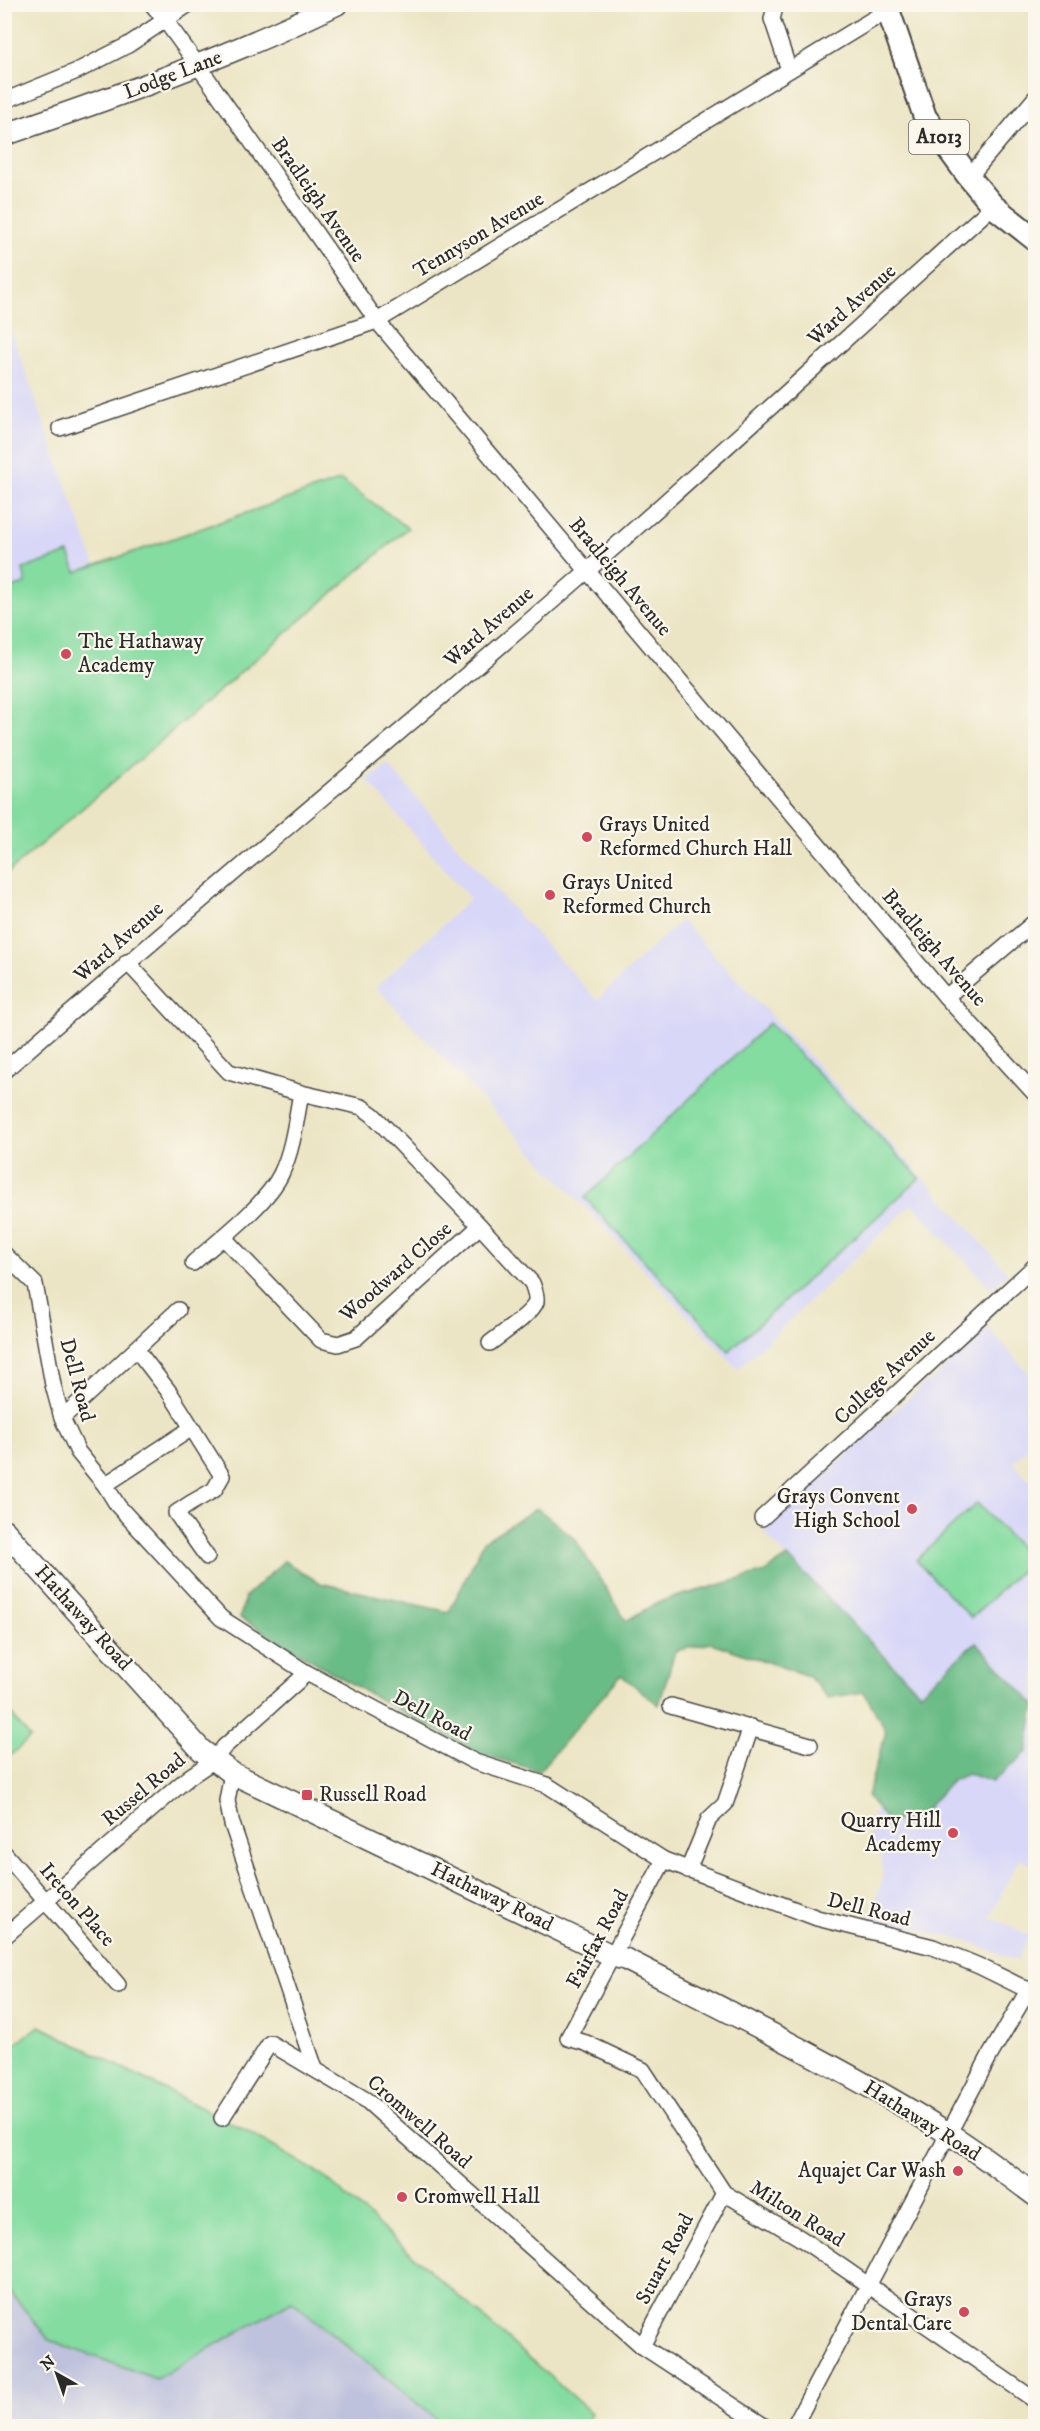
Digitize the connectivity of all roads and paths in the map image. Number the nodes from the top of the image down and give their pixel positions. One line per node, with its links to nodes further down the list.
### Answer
1 (152, 4): 6 (street, Bradleigh Avenue)
2 (189, 4): 6 (street)
3 (337, 4): 7 (street, Lodge Lane)
4 (776, 4): 8 (street)
5 (887, 7): 8 (street, Tennyson Avenue); 12 (main road, A1013)
6 (165, 20): 7 (street, Bradleigh Avenue); 10 (street)
7 (199, 66): 11 (street, Lodge Lane); 15 (street, Bradleigh Avenue)
8 (789, 70): 15 (street, Tennyson Avenue)
9 (1035, 97): 12 (street)
10 (4, 101)
11 (4, 135)
12 (969, 177): 13 (main road, A1013)
13 (993, 206): 14 (main road, A1013); 17 (street, Ward Avenue)
14 (1035, 240)
15 (378, 321): 16 (street, Tennyson Avenue); 17 (street, Bradleigh Avenue)
16 (60, 429)
17 (588, 571): 19 (street, Ward Avenue); 20 (street, Bradleigh Avenue)
18 (1035, 921): 20 (street)
19 (127, 962): 21 (street, Ward Avenue); 22 (street, Woodward Close)
20 (946, 997): 23 (street, Bradleigh Avenue)
21 (4, 1071)
22 (301, 1093): 24 (street, Woodward Close); 25 (street)
23 (1035, 1095)
24 (480, 1226): 25 (street, Woodward Close); 30 (street)
25 (223, 1236): 27 (street)
26 (4, 1254): 32 (street, Dell Road)
27 (193, 1263)
28 (1035, 1266): 35 (street, College Avenue)
29 (178, 1310): 31 (street)
30 (490, 1343)
31 (136, 1349): 32 (street); 33 (street)
32 (62, 1419): 34 (street, Dell Road)
33 (192, 1428): 34 (street); 37 (street)
34 (105, 1485): 38 (street, Dell Road)
35 (762, 1518)
36 (4, 1530): 42 (street, Hathaway Road)
37 (207, 1557)
38 (307, 1673): 42 (street, Russel Road); 45 (street, Dell Road)
39 (671, 1706): 40 (street)
40 (751, 1727): 41 (street); 46 (street)
41 (810, 1745)
42 (213, 1761): 43 (street, Hathaway Road); 47 (street, Russel Road)
43 (232, 1773): 49 (street, Hathaway Road); 53 (street)
44 (4, 1853): 47 (street, Ireton Place)
45 (664, 1860): 46 (street, Dell Road); 49 (street, Fairfax Road)
46 (688, 1870): 51 (street, Dell Road)
47 (46, 1901): 48 (street, Russel Road); 50 (street, Ireton Place)
48 (4, 1937)
49 (613, 1956): 52 (street, Fairfax Road); 55 (street, Hathaway Road)
50 (118, 1984)
51 (1032, 1992): 55 (street)
52 (568, 2038): 56 (street, Milton Road)
53 (315, 2069): 54 (street, Cromwell Road); 59 (street, Cromwell Road)
54 (222, 2118)
55 (948, 2133): 57 (street, Hathaway Road); 58 (street)
56 (724, 2193): 58 (street, Milton Road); 59 (street, Stuart Road)
57 (1035, 2196)
58 (870, 2286): 60 (street, Milton Road); 62 (street)
59 (642, 2346): 61 (street, Cromwell Road)
60 (1035, 2401)
61 (764, 2427)
62 (794, 2427)

